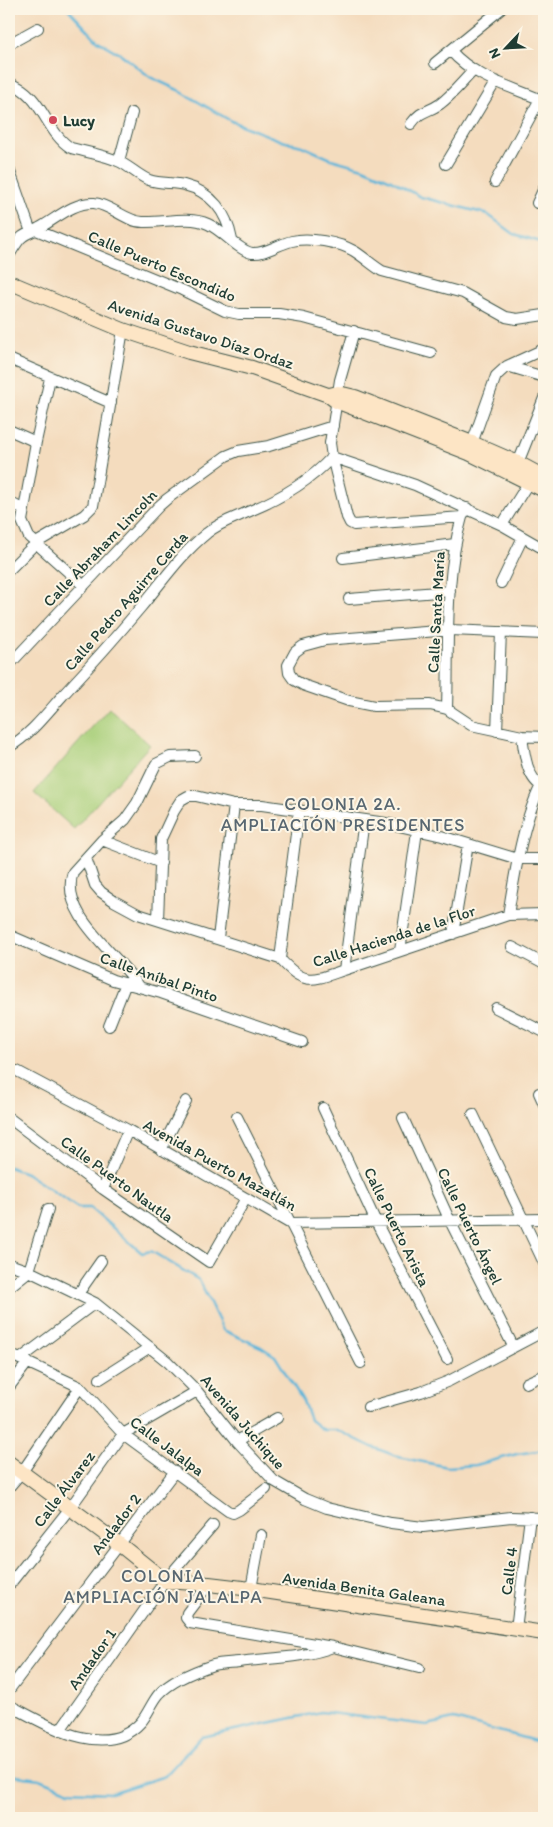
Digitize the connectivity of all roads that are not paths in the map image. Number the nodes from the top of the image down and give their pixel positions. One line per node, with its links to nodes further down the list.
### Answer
1 (500, 9): 4 (street)
2 (38, 28): 3 (street)
3 (9, 44)
4 (451, 51): 5 (street); 6 (street)
5 (435, 63)
6 (474, 70): 7 (street); 11 (street)
7 (496, 81): 9 (street); 13 (street)
8 (9, 83): 12 (street)
9 (542, 100): 15 (street)
10 (132, 112): 12 (street)
11 (411, 124)
12 (119, 161): 19 (street)
13 (446, 164)
14 (9, 169): 18 (street)
15 (495, 182)
16 (544, 188): 17 (street)
17 (537, 203)
18 (34, 231): 19 (street); 20 (street); 25 (street, Calle Puerto Escondido)
19 (232, 240): 23 (street)
20 (12, 242): 21 (street)
21 (9, 255)
22 (9, 282): 24 (street, Avenida Gustavo Díaz Ordaz)
23 (544, 315)
24 (122, 330): 32 (street, Avenida Gustavo Díaz Ordaz); 34 (street)
25 (354, 331): 27 (street, Calle Puerto Escondido); 32 (street)
26 (544, 348): 29 (street)
27 (432, 353)
28 (9, 359): 31 (street)
29 (507, 366): 30 (street); 38 (street)
30 (544, 377)
31 (50, 378): 34 (street); 37 (street)
32 (334, 396): 35 (street); 38 (street, Avenida Gustavo Díaz Ordaz)
33 (544, 398): 40 (street)
34 (111, 403): 48 (street)
35 (333, 426): 39 (street); 54 (street, Calle Abraham Lincoln)
36 (9, 430): 37 (street)
37 (36, 442): 44 (street)
38 (470, 448): 40 (street, Avenida Gustavo Díaz Ordaz)
39 (332, 457): 45 (street); 45 (street); 65 (street, Calle Pedro Aguirre Cerda)
40 (514, 468): 41 (street, Avenida Gustavo Díaz Ordaz)
41 (536, 477): 42 (street, Avenida Gustavo Díaz Ordaz); 46 (street)
42 (544, 490)
43 (9, 502): 44 (street)
44 (24, 510): 48 (street)
45 (464, 513): 46 (street); 49 (street, Calle Santa María)
46 (502, 525): 47 (street)
47 (523, 537): 50 (street); 53 (street)
48 (36, 543): 52 (street); 54 (street)
49 (454, 544): 51 (street); 55 (street, Calle Santa María)
50 (544, 549)
51 (343, 558)
52 (9, 570)
53 (501, 583)
54 (84, 586): 60 (street, Calle Abraham Lincoln)
55 (450, 591): 56 (street); 57 (street, Calle Santa María)
56 (349, 599)
57 (450, 630): 58 (street); 61 (street, Calle Santa María); 61 (street)
58 (501, 632): 59 (street); 62 (street)
59 (544, 634)
60 (9, 665)
61 (448, 710): 62 (street)
62 (497, 731): 63 (street)
63 (522, 736): 64 (street); 67 (street)
64 (544, 738)
65 (9, 747)
66 (195, 756): 72 (street)
67 (543, 785): 75 (street)
68 (234, 805): 69 (street); 77 (street); 83 (street)
69 (299, 810): 70 (street); 86 (street)
70 (364, 820): 71 (street); 88 (street)
71 (417, 831): 73 (street); 85 (street)
72 (102, 840): 74 (street); 77 (street)
73 (468, 844): 75 (street); 81 (street)
74 (86, 858): 80 (street, Calle Hacienda de la Flor); 90 (street)
75 (518, 859): 76 (street); 79 (street)
76 (544, 859)
77 (161, 863): 80 (street)
78 (544, 914): 79 (street, Calle Hacienda de la Flor)
79 (508, 915): 81 (street, Calle Hacienda de la Flor)
80 (158, 920): 83 (street, Calle Hacienda de la Flor)
81 (452, 934): 85 (street, Calle Hacienda de la Flor)
82 (9, 935): 89 (street, Calle Aníbal Pinto)
83 (218, 938): 86 (street, Calle Hacienda de la Flor)
84 (512, 947): 87 (street)
85 (400, 951): 88 (street, Calle Hacienda de la Flor)
86 (280, 959): 88 (street, Calle Hacienda de la Flor)
87 (544, 964)
88 (344, 970)
89 (126, 983): 90 (street, Calle Aníbal Pinto); 92 (street)
90 (139, 986): 94 (street, Calle Aníbal Pinto)
91 (496, 1008): 93 (street)
92 (110, 1026)
93 (544, 1032)
94 (302, 1042)
95 (17, 1072): 104 (street, Avenida Puerto Mazatlán)
96 (539, 1093): 98 (street)
97 (186, 1102): 105 (street)
98 (544, 1104)
99 (323, 1108): 112 (street, Calle Puerto Arista)
100 (473, 1114): 110 (street)
101 (237, 1117): 113 (street)
102 (9, 1118): 106 (street, Calle Puerto Nautla)
103 (403, 1118): 111 (street, Calle Puerto Ángel)
104 (128, 1130): 105 (street, Avenida Puerto Mazatlán); 106 (street)
105 (161, 1150): 107 (street, Avenida Puerto Mazatlán)
106 (103, 1189): 107 (street, Calle Puerto Nautla)
107 (246, 1198): 113 (street, Avenida Puerto Mazatlán)
108 (48, 1209): 117 (street)
109 (544, 1219): 110 (street, Avenida Puerto Mazatlán)
110 (523, 1220): 111 (street, Avenida Puerto Mazatlán); 115 (street)
111 (450, 1221): 112 (street, Avenida Puerto Mazatlán); 122 (street, Calle Puerto Ángel)
112 (376, 1222): 113 (street, Avenida Puerto Mazatlán); 125 (street, Calle Puerto Arista)
113 (289, 1223): 127 (street)
114 (101, 1261): 119 (street)
115 (544, 1263)
116 (9, 1264): 117 (street, Avenida Juchique)
117 (29, 1271): 118 (street); 119 (street, Avenida Juchique)
118 (9, 1287)
119 (78, 1294): 120 (street, Avenida Juchique)
120 (95, 1303): 123 (street, Avenida Juchique); 126 (street)
121 (544, 1331): 122 (street)
122 (513, 1346): 134 (street)
123 (150, 1347): 129 (street); 133 (street, Avenida Juchique)
124 (9, 1354): 126 (street, Calle Jalalpa)
125 (447, 1359)
126 (24, 1360): 131 (street); 132 (street, Calle Jalalpa)
127 (361, 1363)
128 (544, 1375): 130 (street)
129 (100, 1379)
130 (526, 1383)
131 (9, 1387)
132 (80, 1387): 136 (street, Calle Jalalpa); 140 (street)
133 (197, 1391): 136 (street); 137 (street, Avenida Juchique)
134 (368, 1407)
135 (277, 1418): 137 (street)
136 (123, 1434): 139 (street, Calle Jalalpa); 143 (street, Calle Álvarez)
137 (237, 1441): 144 (street, Avenida Juchique)
138 (9, 1463): 140 (street)
139 (175, 1471): 142 (street, Calle Jalalpa); 148 (street, Andador 2)
140 (22, 1472): 141 (street); 143 (street)
141 (9, 1487)
142 (266, 1489)
143 (70, 1508): 148 (street); 150 (street, Calle Álvarez)
144 (530, 1518): 145 (street, Avenida Juchique); 153 (street, Calle 4)
145 (544, 1518)
146 (213, 1525): 149 (street, Andador 1)
147 (261, 1535): 152 (street)
148 (119, 1544): 149 (street); 157 (street, Andador 2)
149 (165, 1581): 151 (street, Avenida Benita Galeana); 159 (street, Andador 1)
150 (10, 1584)
151 (209, 1584): 152 (street, Avenida Benita Galeana); 155 (street)
152 (251, 1589): 153 (street, Avenida Benita Galeana)
153 (516, 1629): 154 (street, Avenida Benita Galeana)
154 (544, 1633)
155 (333, 1647): 156 (street); 159 (street)
156 (419, 1668)
157 (9, 1690)
158 (9, 1705): 159 (street)
159 (60, 1730)

